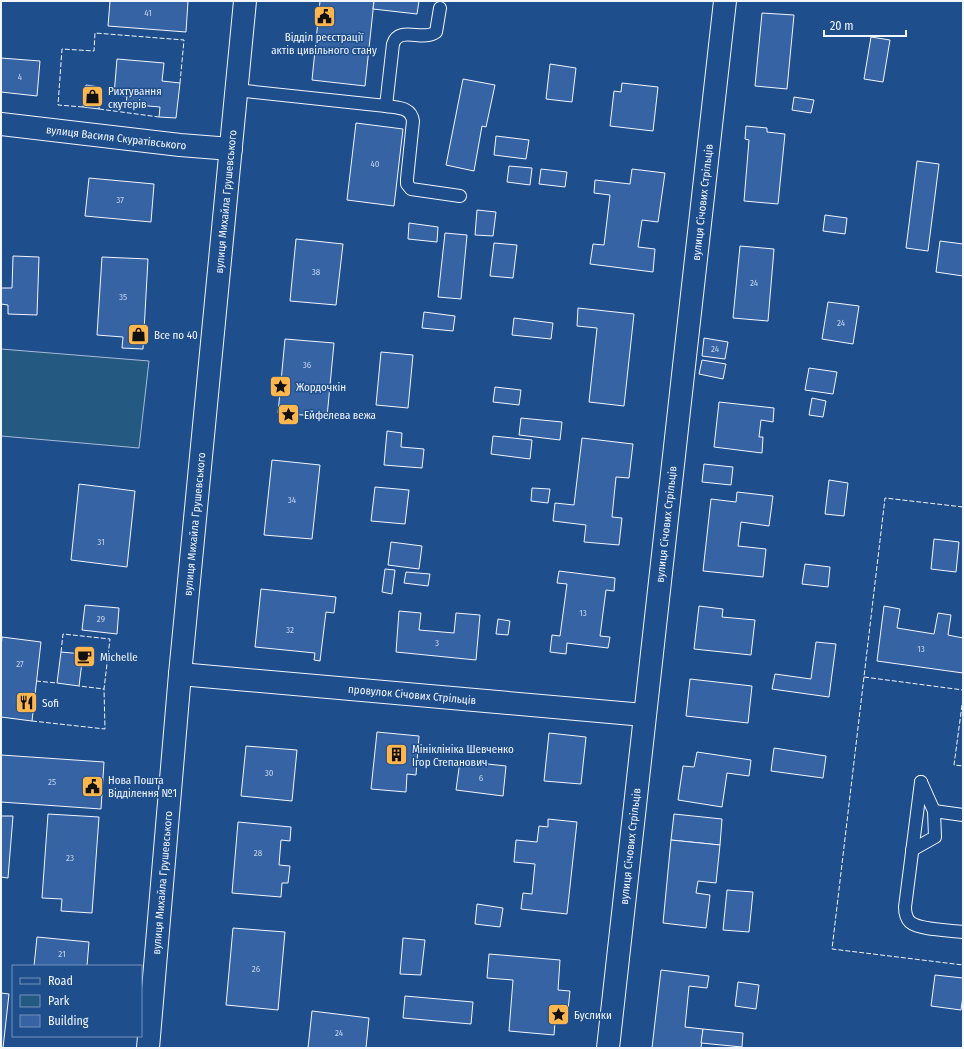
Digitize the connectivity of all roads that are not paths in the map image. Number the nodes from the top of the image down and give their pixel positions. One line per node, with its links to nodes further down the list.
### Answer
1 (245, 1): 4 (street, вулиця Михайла Грушевського)
2 (725, 1): 10 (street, вулиця Січових Стрільців)
3 (440, 8): 5 (lane)
4 (236, 90): 5 (lane); 7 (street, вулиця Михайла Грушевського)
5 (386, 106): 8 (lane)
6 (1, 124): 7 (street, вулиця Василя Скуратівського)
7 (231, 150): 9 (street, вулиця Михайла Грушевського)
8 (460, 196)
9 (180, 674): 10 (street, провулок Січових Стрільців); 15 (street, вулиця Михайла Грушевського)
10 (644, 714): 16 (street, вулиця Січових Стрільців)
11 (934, 811): 12 (lane); 13 (lane); 13 (lane)
12 (963, 815)
13 (912, 850): 14 (lane)
14 (963, 932)
15 (148, 1048)
16 (608, 1048)

